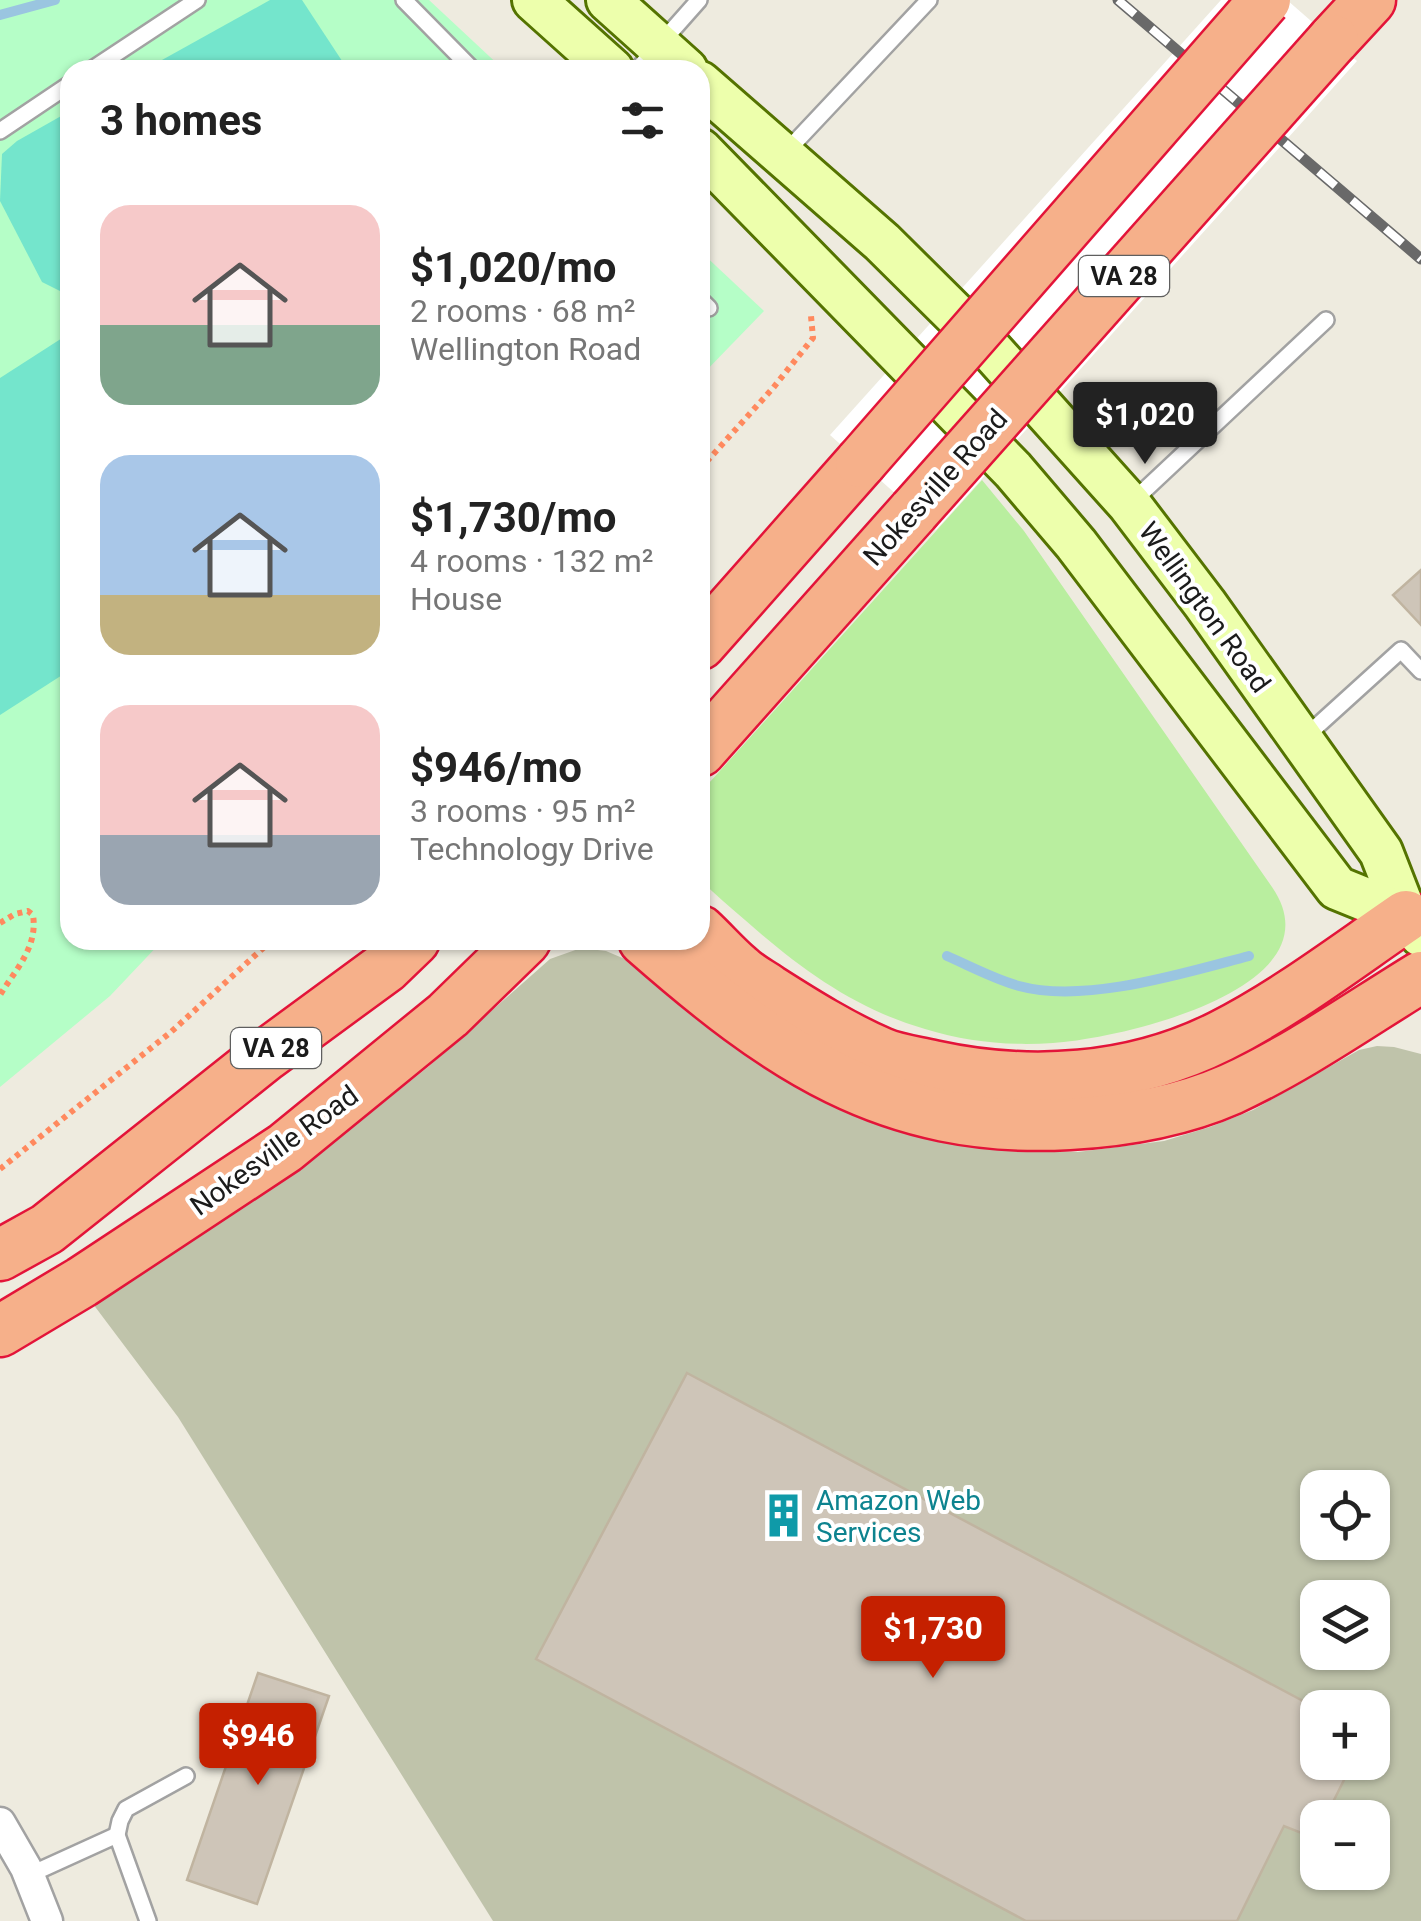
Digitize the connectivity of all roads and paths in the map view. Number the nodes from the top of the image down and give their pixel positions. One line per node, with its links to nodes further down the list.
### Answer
1 (196, 0): 9 (lane)
2 (404, 0): 10 (lane)
3 (534, 0): 11 (main road)
4 (608, 0): 12 (main road)
5 (699, 0): 13 (lane)
6 (929, 0): 17 (lane)
7 (1265, 0): 23 (highway, VA 28, bridge)
8 (1370, 0): 25 (highway, Nokesville Road / VA 28, bridge)
9 (106, 60)
10 (463, 60)
11 (601, 60)
12 (658, 60)
13 (661, 60)
14 (60, 91): 16 (lane)
15 (710, 91): 17 (main road, Wellington Road)
16 (0, 131)
17 (782, 156): 22 (main road, Wellington Road)
18 (710, 160): 27 (main road)
19 (1326, 320): 22 (lane)
20 (813, 338): 21 (path)
21 (710, 458)
22 (1129, 504): 26 (main road, Wellington Road)
23 (710, 633)
24 (1421, 670): 26 (lane)
25 (710, 740)
26 (1302, 740): 27 (main road, Wellington Road)
27 (1416, 920): 29 (highway)
28 (0, 923): 35 (path)
29 (710, 941)
30 (261, 950): 36 (path)
31 (403, 950): 37 (highway, VA 28)
32 (516, 950): 38 (highway, Nokesville Road / VA 28)
33 (656, 950): 34 (highway)
34 (1421, 977)
35 (0, 995)
36 (0, 1169)
37 (0, 1255)
38 (0, 1331)
39 (186, 1776): 41 (lane)
40 (0, 1823): 42 (street)
41 (117, 1836): 42 (lane); 44 (lane)
42 (30, 1875): 43 (street)
43 (48, 1921)
44 (148, 1921)

